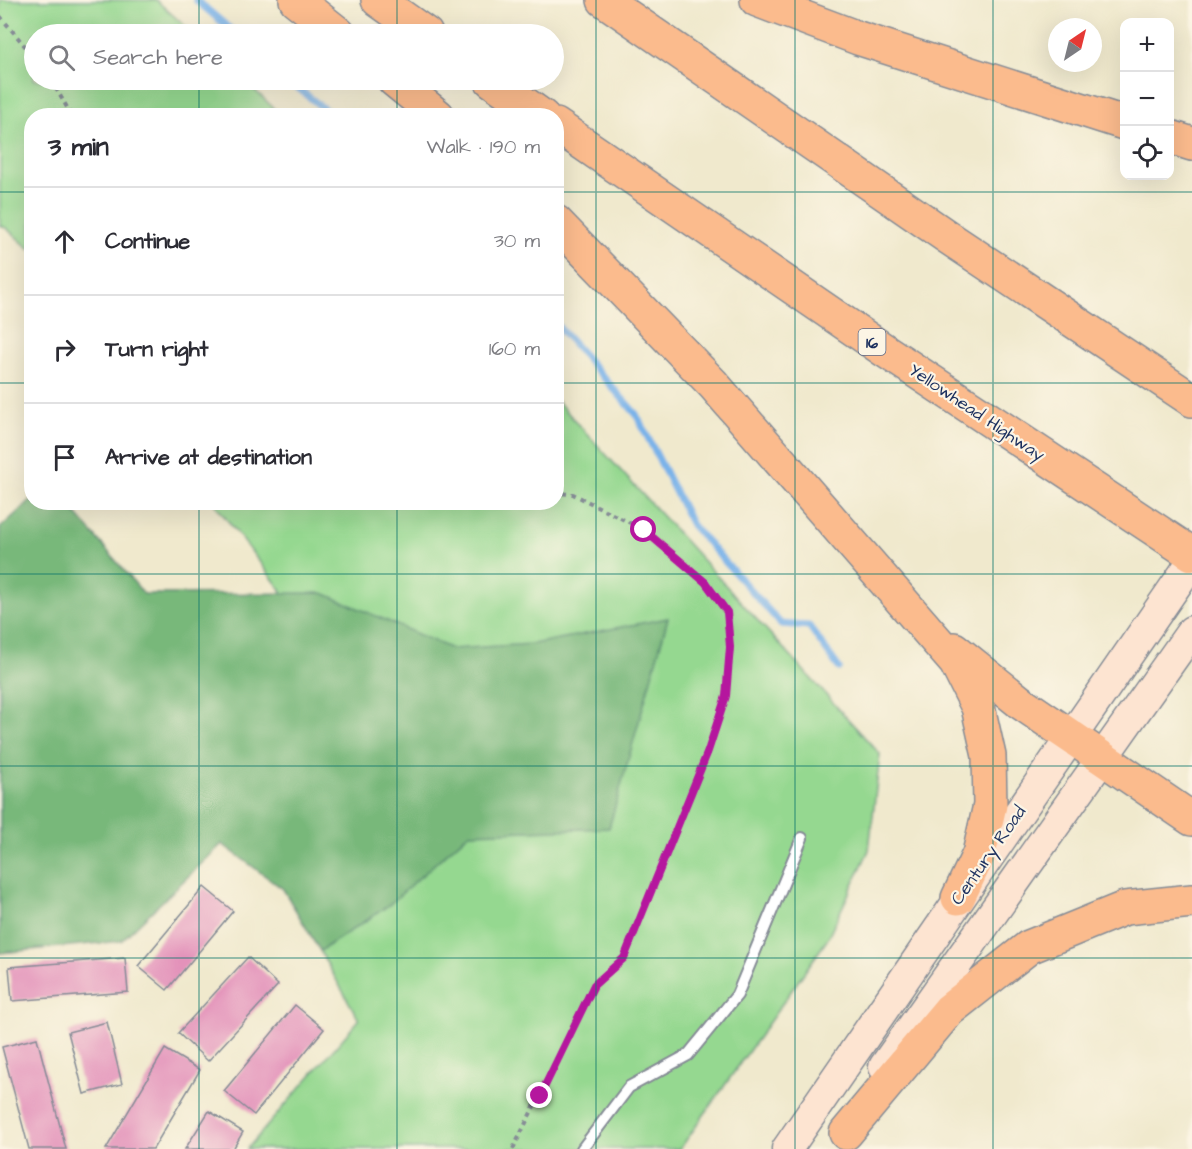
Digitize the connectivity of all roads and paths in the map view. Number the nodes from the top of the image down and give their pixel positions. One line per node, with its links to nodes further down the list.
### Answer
1 (296, 0): 6 (highway)
2 (378, 0): 7 (highway)
3 (604, 0): 24 (highway)
4 (757, 0): 9 (highway)
5 (0, 16): 8 (path)
6 (326, 24)
7 (412, 24)
8 (24, 45)
9 (956, 69): 16 (highway); 17 (highway)
10 (57, 90): 13 (path)
11 (406, 90): 14 (highway)
12 (504, 90): 15 (highway)
13 (67, 108)
14 (428, 108)
15 (530, 108)
16 (1120, 108)
17 (1120, 121)
18 (1174, 121): 19 (highway)
19 (1192, 125)
20 (564, 130): 26 (highway, Yellowhead Highway / 16)
21 (1174, 138): 22 (highway)
22 (1192, 144)
23 (564, 230): 28 (highway)
24 (1192, 400)
25 (564, 493): 37 (path)
26 (1192, 554)
27 (1192, 562): 30 (main road, Century Road)
28 (925, 624): 30 (highway); 34 (highway)
29 (1192, 631): 31 (main road, Century Road)
30 (1071, 736): 31 (highway); 34 (main road, Century Road)
31 (1102, 758): 32 (highway); 36 (main road, Century Road)
32 (1192, 819)
33 (802, 838): 38 (lane)
34 (958, 898): 39 (main road, Century Road)
35 (1192, 900): 36 (highway)
36 (840, 1141)
37 (513, 1149)
38 (582, 1149)
39 (788, 1149)

